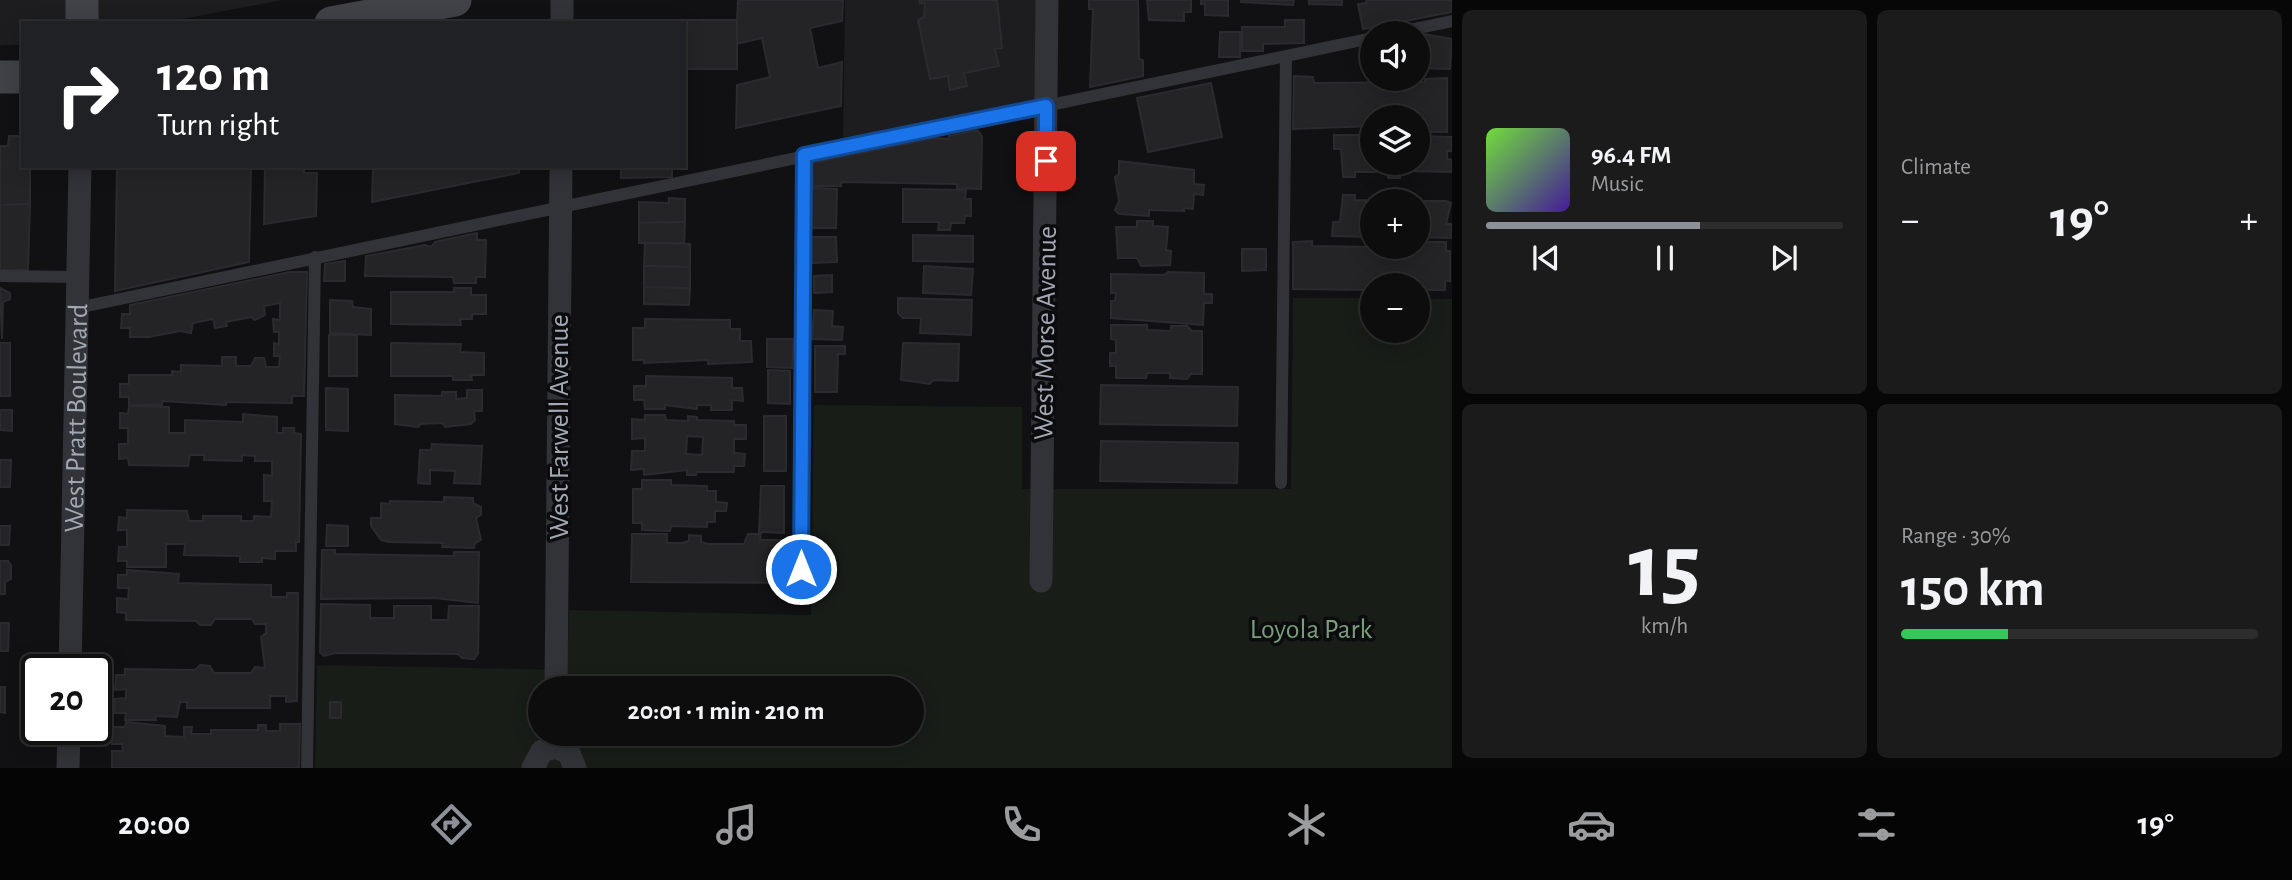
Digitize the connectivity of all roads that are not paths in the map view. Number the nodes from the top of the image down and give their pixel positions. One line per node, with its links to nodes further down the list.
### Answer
1 (82, 0): 5 (main road)
2 (455, 0): 6 (main road)
3 (562, 0): 7 (street)
4 (1047, 0): 14 (street, West Morse Avenue)
5 (82, 21)
6 (342, 21)
7 (562, 21)
8 (1452, 21): 9 (lane)
9 (1430, 26)
10 (1360, 41): 11 (lane)
11 (1286, 57): 14 (lane); 23 (lane)
12 (0, 77): 13 (main road)
13 (21, 77)
14 (1046, 106): 15 (lane); 24 (street, West Morse Avenue)
15 (804, 155): 18 (lane); 25 (lane)
16 (80, 168): 21 (street, West Pratt Boulevard)
17 (561, 168): 18 (street, West Farwell Avenue)
18 (560, 208): 19 (lane); 27 (street, West Farwell Avenue)
19 (315, 257): 22 (lane); 32 (lane)
20 (0, 276): 21 (lane)
21 (78, 277): 22 (street, West Pratt Boulevard)
22 (77, 307): 26 (street, West Pratt Boulevard)
23 (1281, 484)
24 (1041, 581)
25 (801, 597)
26 (70, 654)
27 (556, 676)
28 (69, 745): 31 (street)
29 (548, 746): 33 (street)
30 (562, 746): 34 (street)
31 (68, 768)
32 (307, 768)
33 (533, 768)
34 (575, 768)

